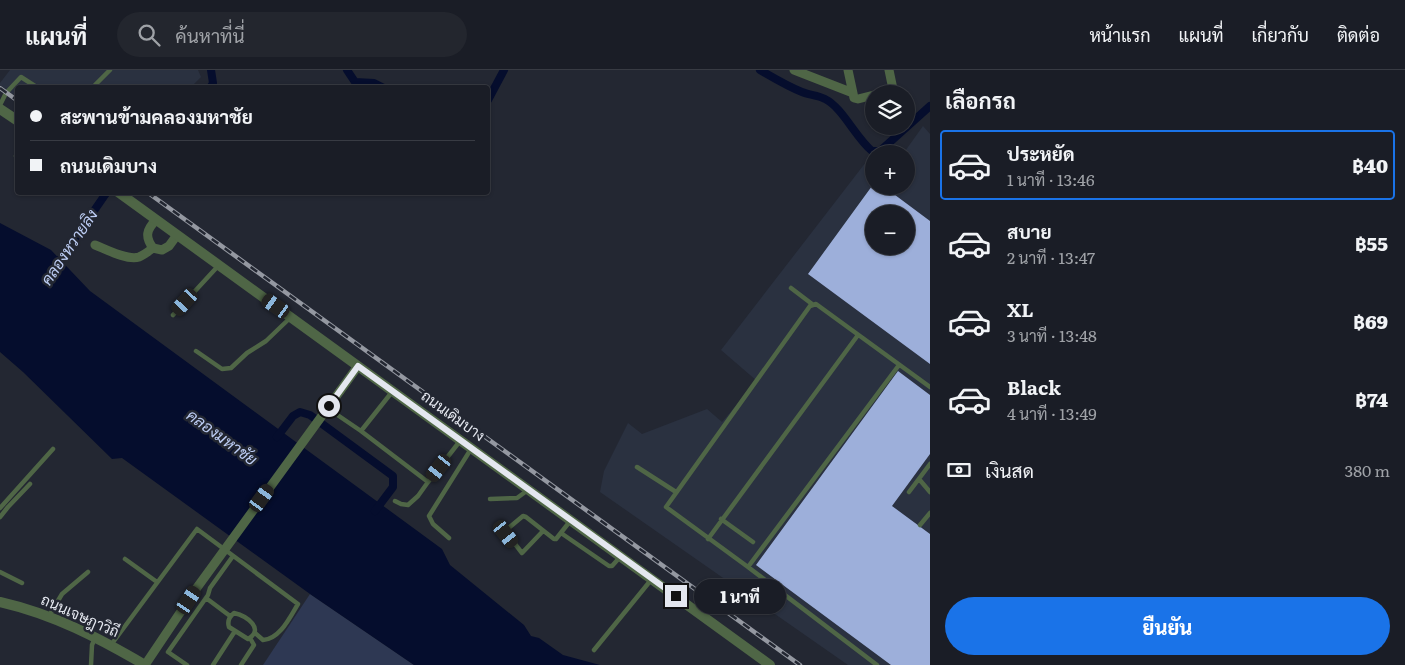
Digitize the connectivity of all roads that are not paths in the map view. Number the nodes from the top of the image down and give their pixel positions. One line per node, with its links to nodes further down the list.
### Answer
1 (110, 70): 6 (lane)
2 (794, 70): 8 (street)
3 (848, 70): 8 (street)
4 (889, 70): 7 (street)
5 (33, 85): 10 (lane)
6 (95, 85)
7 (892, 85)
8 (853, 93): 9 (street)
9 (865, 97)
10 (0, 105)
11 (0, 109): 12 (street)
12 (15, 119)
13 (125, 195): 14 (street, ถนนเดิมบาง)
14 (156, 220): 15 (street, ถนนเดิมบาง); 17 (street)
15 (177, 235): 17 (street); 18 (street, ถนนเดิมบาง)
16 (95, 245): 17 (street)
17 (153, 248)
18 (219, 265): 21 (lane); 22 (street, ถนนเดิมบาง)
19 (791, 288): 20 (lane)
20 (812, 304): 23 (lane); 40 (lane)
21 (173, 315)
22 (290, 317): 24 (lane); 26 (street, ถนนเดิมบาง)
23 (858, 335): 25 (lane); 48 (lane)
24 (196, 351)
25 (899, 365): 27 (lane); 59 (lane)
26 (358, 366): 28 (street, ถนนเดิมบาง); 76 (street, bridge)
27 (930, 387)
28 (392, 391): 30 (lane); 31 (street, ถนนเดิมบาง)
29 (336, 414): 30 (lane)
30 (361, 431): 37 (lane)
31 (461, 440): 32 (street, ถนนเดิมบาง); 37 (lane)
32 (472, 448): 39 (street, ถนนเดิมบาง); 53 (lane)
33 (53, 449): 45 (lane)
34 (930, 464): 36 (lane)
35 (637, 467): 40 (lane)
36 (919, 479): 41 (lane); 42 (lane)
37 (428, 482): 44 (lane)
38 (30, 484): 47 (lane)
39 (529, 490): 43 (lane); 49 (street, ถนนเดิมบาง)
40 (676, 492): 54 (lane)
41 (909, 492)
42 (930, 492)
43 (490, 499)
44 (395, 501)
45 (0, 508)
46 (930, 513): 50 (lane)
47 (0, 518)
48 (721, 519): 54 (lane); 55 (lane)
49 (571, 520): 52 (lane); 57 (street, ถนนเดิมบาง)
50 (920, 525)
51 (543, 531): 51 (lane); 52 (lane)
52 (562, 533): 57 (lane)
53 (449, 538)
54 (708, 539): 59 (lane)
55 (753, 542)
56 (233, 556): 63 (lane); 65 (lane); 70 (lane)
57 (621, 556): 62 (street, ถนนเดิมบาง)
58 (125, 559): 63 (lane)
59 (748, 567): 81 (lane)
60 (0, 572): 64 (lane)
61 (88, 572): 67 (lane)
62 (651, 579): 74 (lane); 80 (street, ถนนเดิมบาง)
63 (157, 582): 73 (lane)
64 (22, 583)
65 (206, 598): 68 (lane); 77 (lane)
66 (0, 602): 67 (street, ถนนเจษฎาวิถี)
67 (49, 616): 71 (street, ถนนเจษฎาวิถี)
68 (230, 616): 69 (lane); 70 (lane)
69 (235, 631): 72 (lane); 78 (lane)
70 (255, 633): 72 (lane)
71 (96, 637): 73 (street, ถนนเจษฎาวิถี); 75 (lane)
72 (250, 638): 79 (lane)
73 (110, 645): 76 (street, ถนนเจษฎาวิถี)
74 (594, 650)
75 (91, 665)
76 (145, 665)
77 (187, 665)
78 (213, 665)
79 (241, 665)
80 (770, 665)
81 (877, 665)

